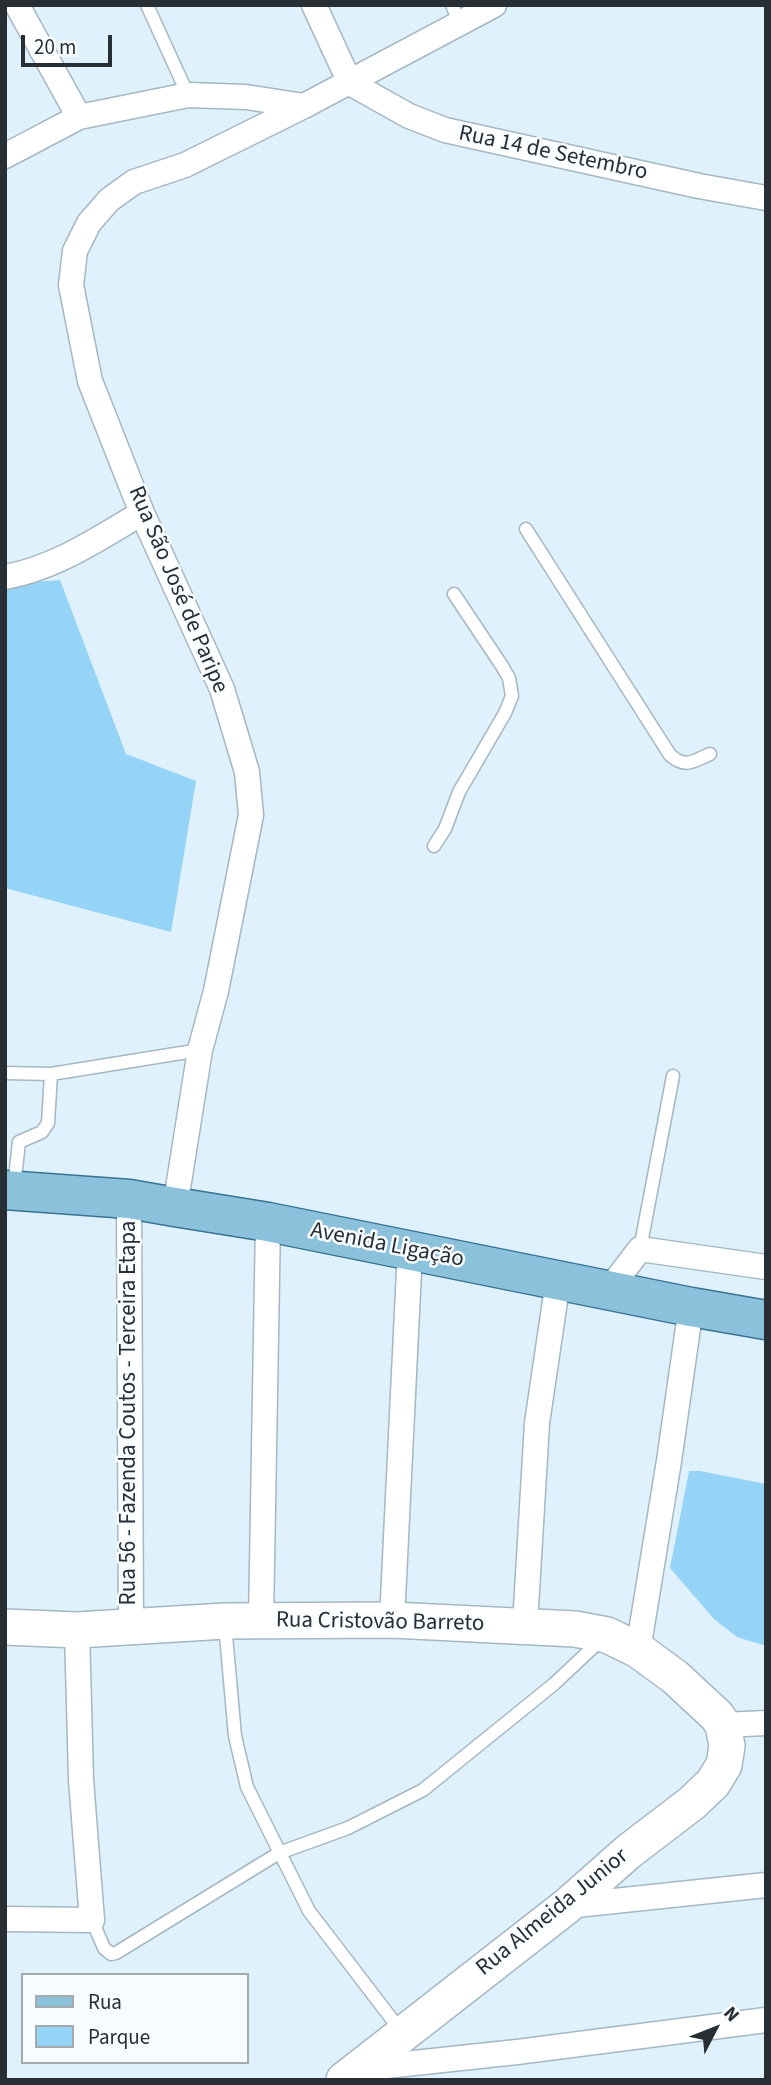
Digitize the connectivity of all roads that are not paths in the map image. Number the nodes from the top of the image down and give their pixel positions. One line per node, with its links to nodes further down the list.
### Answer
1 (17, 5): 9 (street)
2 (147, 5): 7 (lane)
3 (314, 5): 6 (street)
4 (494, 5): 5 (street, Rua São José de Paripe)
5 (456, 14): 6 (street, Rua São José de Paripe)
6 (350, 83): 8 (street, Rua São José de Paripe); 11 (street, Rua 14 de Setembro)
7 (188, 94): 8 (street); 9 (street)
8 (304, 106): 12 (street, Rua São José de Paripe)
9 (79, 117): 10 (street)
10 (5, 156)
11 (766, 198)
12 (142, 513): 14 (street); 18 (street, Rua São José de Paripe)
13 (526, 529): 16 (lane)
14 (5, 577)
15 (454, 594): 17 (lane)
16 (710, 754)
17 (434, 846)
18 (200, 1050): 20 (lane); 24 (street, Rua São José de Paripe)
19 (5, 1073): 20 (lane)
20 (51, 1074): 22 (lane)
21 (673, 1076): 26 (lane)
22 (9, 1191): 23 (main road, Avenida Ligação)
23 (129, 1199): 24 (main road, Avenida Ligação); 37 (street, Rua 56 - Fazenda Coutos - Terceira Etapa)
24 (175, 1206): 25 (main road, Avenida Ligação)
25 (268, 1223): 27 (main road, Avenida Ligação); 35 (street)
26 (640, 1249): 28 (street); 30 (street)
27 (410, 1250): 29 (main road, Avenida Ligação); 33 (street)
28 (766, 1267)
29 (558, 1281): 30 (main road, Avenida Ligação); 36 (street)
30 (608, 1291): 31 (main road, Avenida Ligação)
31 (691, 1307): 32 (main road, Avenida Ligação); 40 (street)
32 (766, 1320)
33 (392, 1620): 35 (main road, Rua Cristovão Barreto); 36 (main road, Rua Cristovão Barreto)
34 (225, 1621): 35 (main road, Rua Cristovão Barreto); 37 (main road, Rua Cristovão Barreto); 43 (lane)
35 (261, 1621)
36 (526, 1625): 40 (main road, Rua Cristovão Barreto)
37 (131, 1626): 39 (main road, Rua Cristovão Barreto)
38 (5, 1627): 39 (main road, Rua Cristovão Barreto)
39 (77, 1630): 47 (street)
40 (622, 1642): 42 (main road, Rua Cristovão Barreto); 43 (lane)
41 (766, 1723): 42 (street)
42 (723, 1725): 45 (main road, Rua Almeida Junior)
43 (279, 1853): 47 (lane); 49 (lane)
44 (766, 1885): 45 (street)
45 (567, 1906): 49 (main road, Rua Almeida Junior)
46 (5, 1919): 47 (street)
47 (92, 1920)
48 (766, 2020): 50 (street)
49 (403, 2033): 50 (main road, Rua Almeida Junior)
50 (350, 2074)

